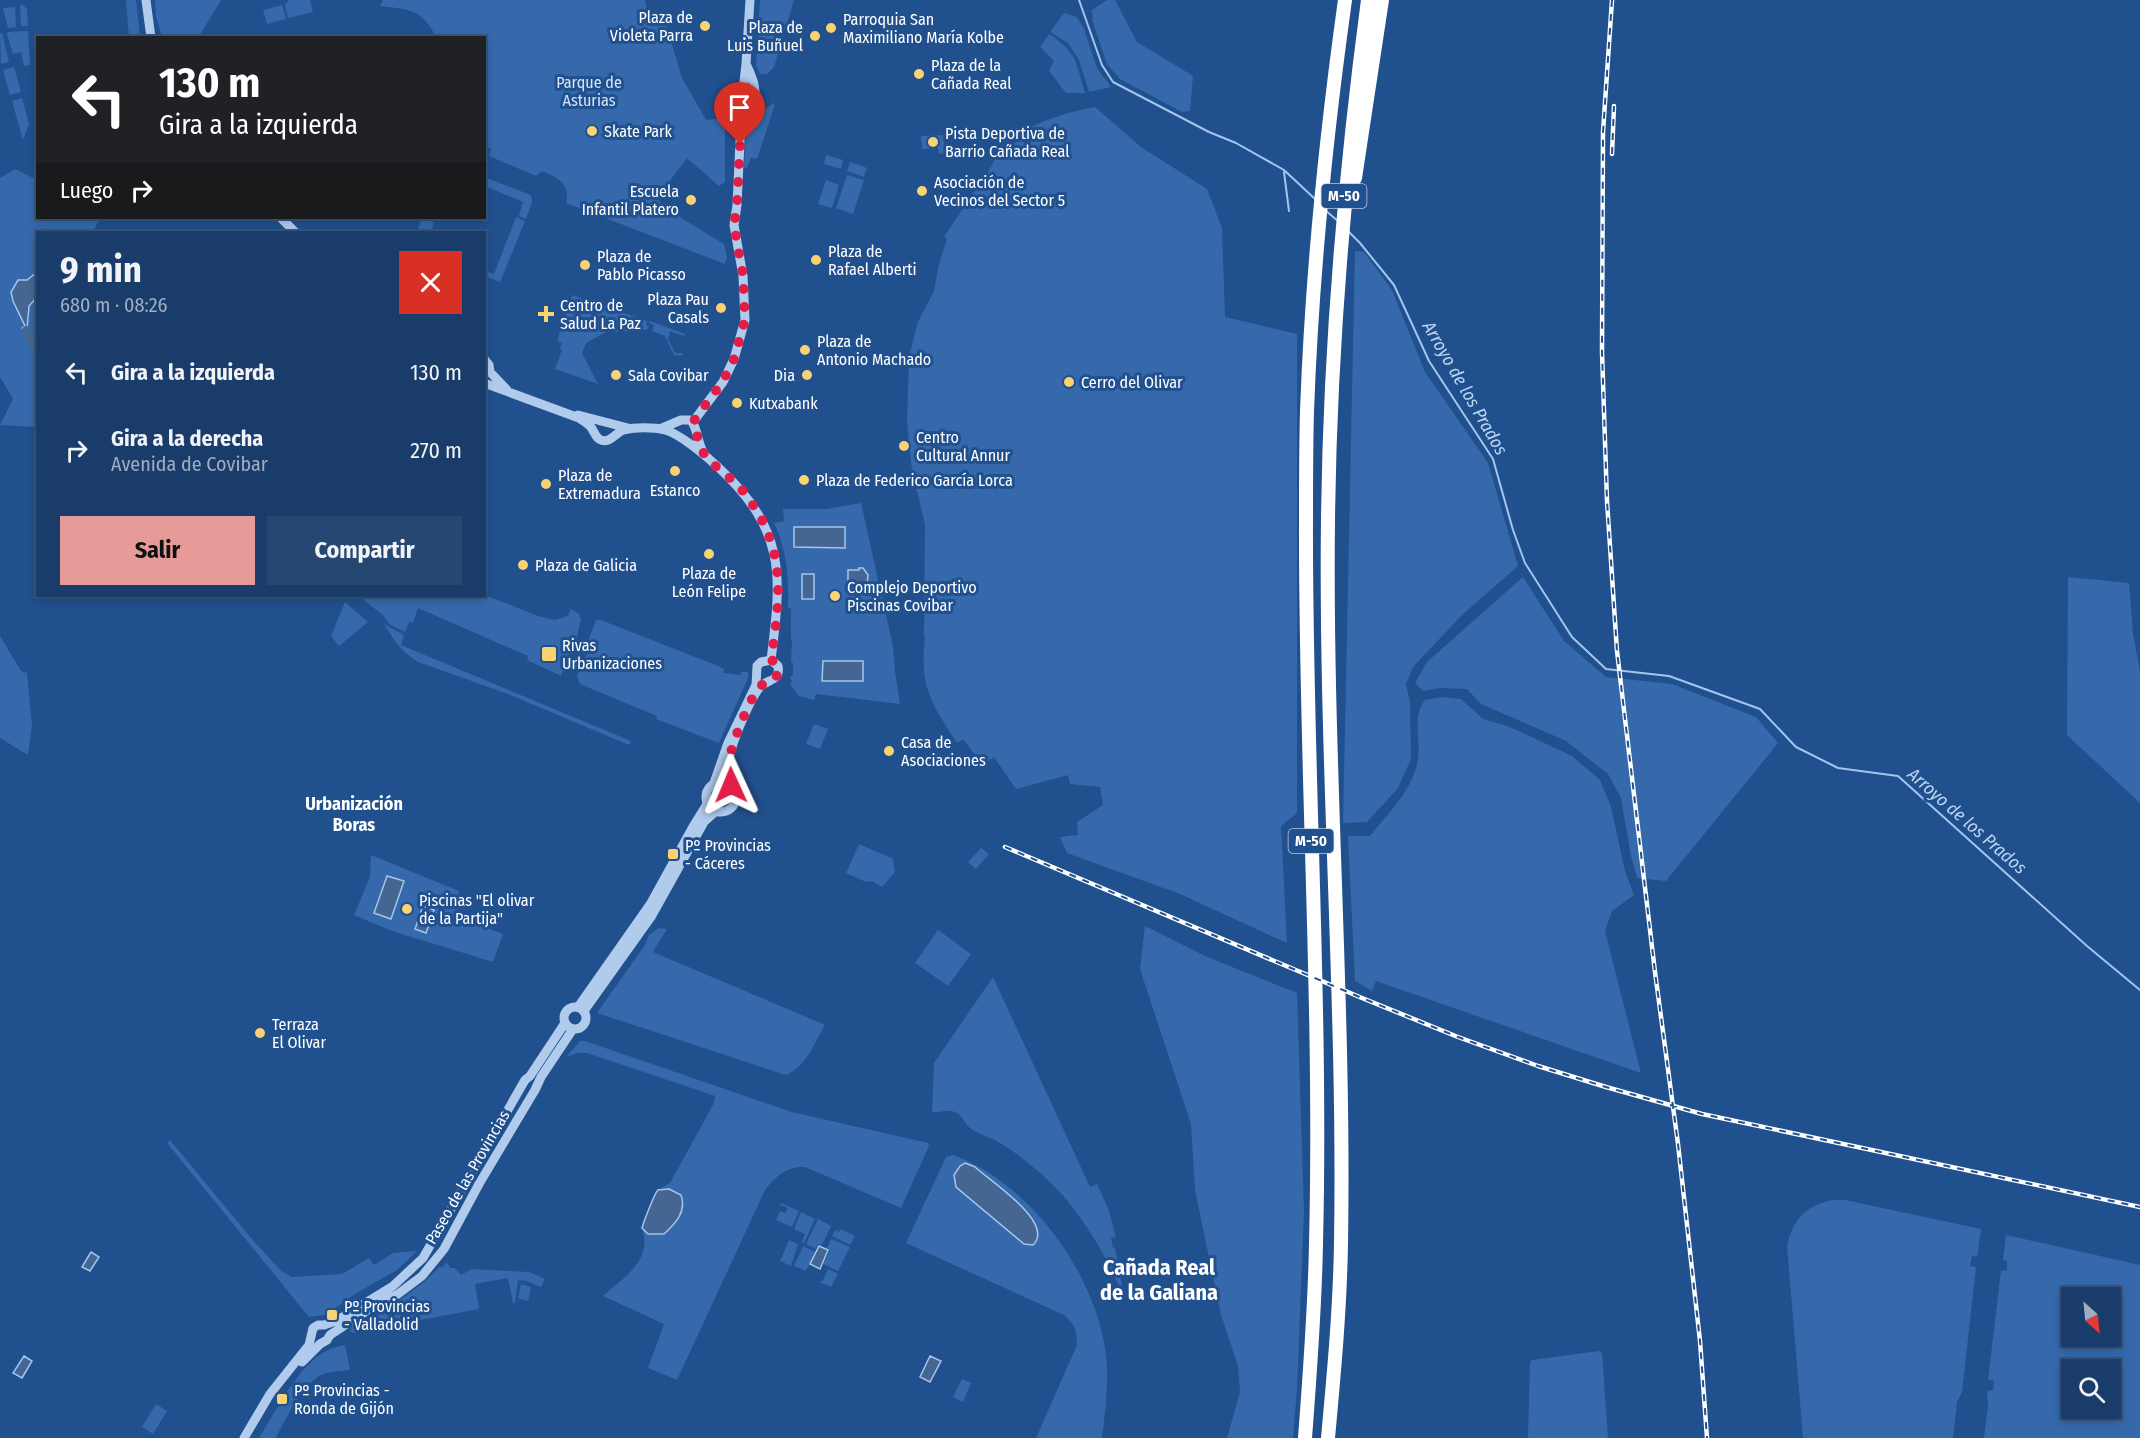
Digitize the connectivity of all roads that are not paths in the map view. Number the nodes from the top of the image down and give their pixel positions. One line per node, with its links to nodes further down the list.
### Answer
1 (146, 0): 6 (street)
2 (750, 0): 7 (street)
3 (1345, 0): 41 (highway, M-50)
4 (1368, 0): 9 (highway)
5 (1383, 0): 9 (highway)
6 (151, 36)
7 (746, 64): 8 (street); 8 (street)
8 (741, 126): 19 (street)
9 (1356, 131): 42 (highway, M-50)
10 (282, 219): 11 (street)
11 (294, 231)
12 (486, 361): 13 (street)
13 (490, 372): 14 (street); 16 (street)
14 (486, 379)
15 (486, 383): 16 (street)
16 (509, 391): 17 (street)
17 (570, 414): 20 (street); 23 (street)
18 (678, 422): 19 (street); 22 (street); 26 (street)
19 (693, 422): 24 (street)
20 (607, 423): 21 (street); 23 (street); 25 (street)
21 (632, 429): 22 (street); 25 (street)
22 (660, 429): 26 (street)
23 (595, 433): 25 (street)
24 (695, 434): 26 (street); 27 (street)
25 (613, 436)
26 (680, 438): 27 (street)
27 (704, 454): 28 (street)
28 (771, 660): 29 (street); 29 (street)
29 (762, 679): 30 (street); 31 (street)
30 (714, 783): 31 (street); 32 (street)
31 (731, 785): 33 (street)
32 (707, 804): 33 (street); 34 (street)
33 (716, 812): 34 (street)
34 (581, 1009): 35 (street); 35 (street)
35 (569, 1026): 36 (street, Paseo de las Provincias); 37 (street, Paseo de las Provincias)
36 (324, 1325): 37 (street); 38 (street)
37 (330, 1335): 38 (street)
38 (316, 1341): 39 (street); 40 (street)
39 (244, 1438)
40 (250, 1438)
41 (1305, 1438)
42 (1328, 1438)

